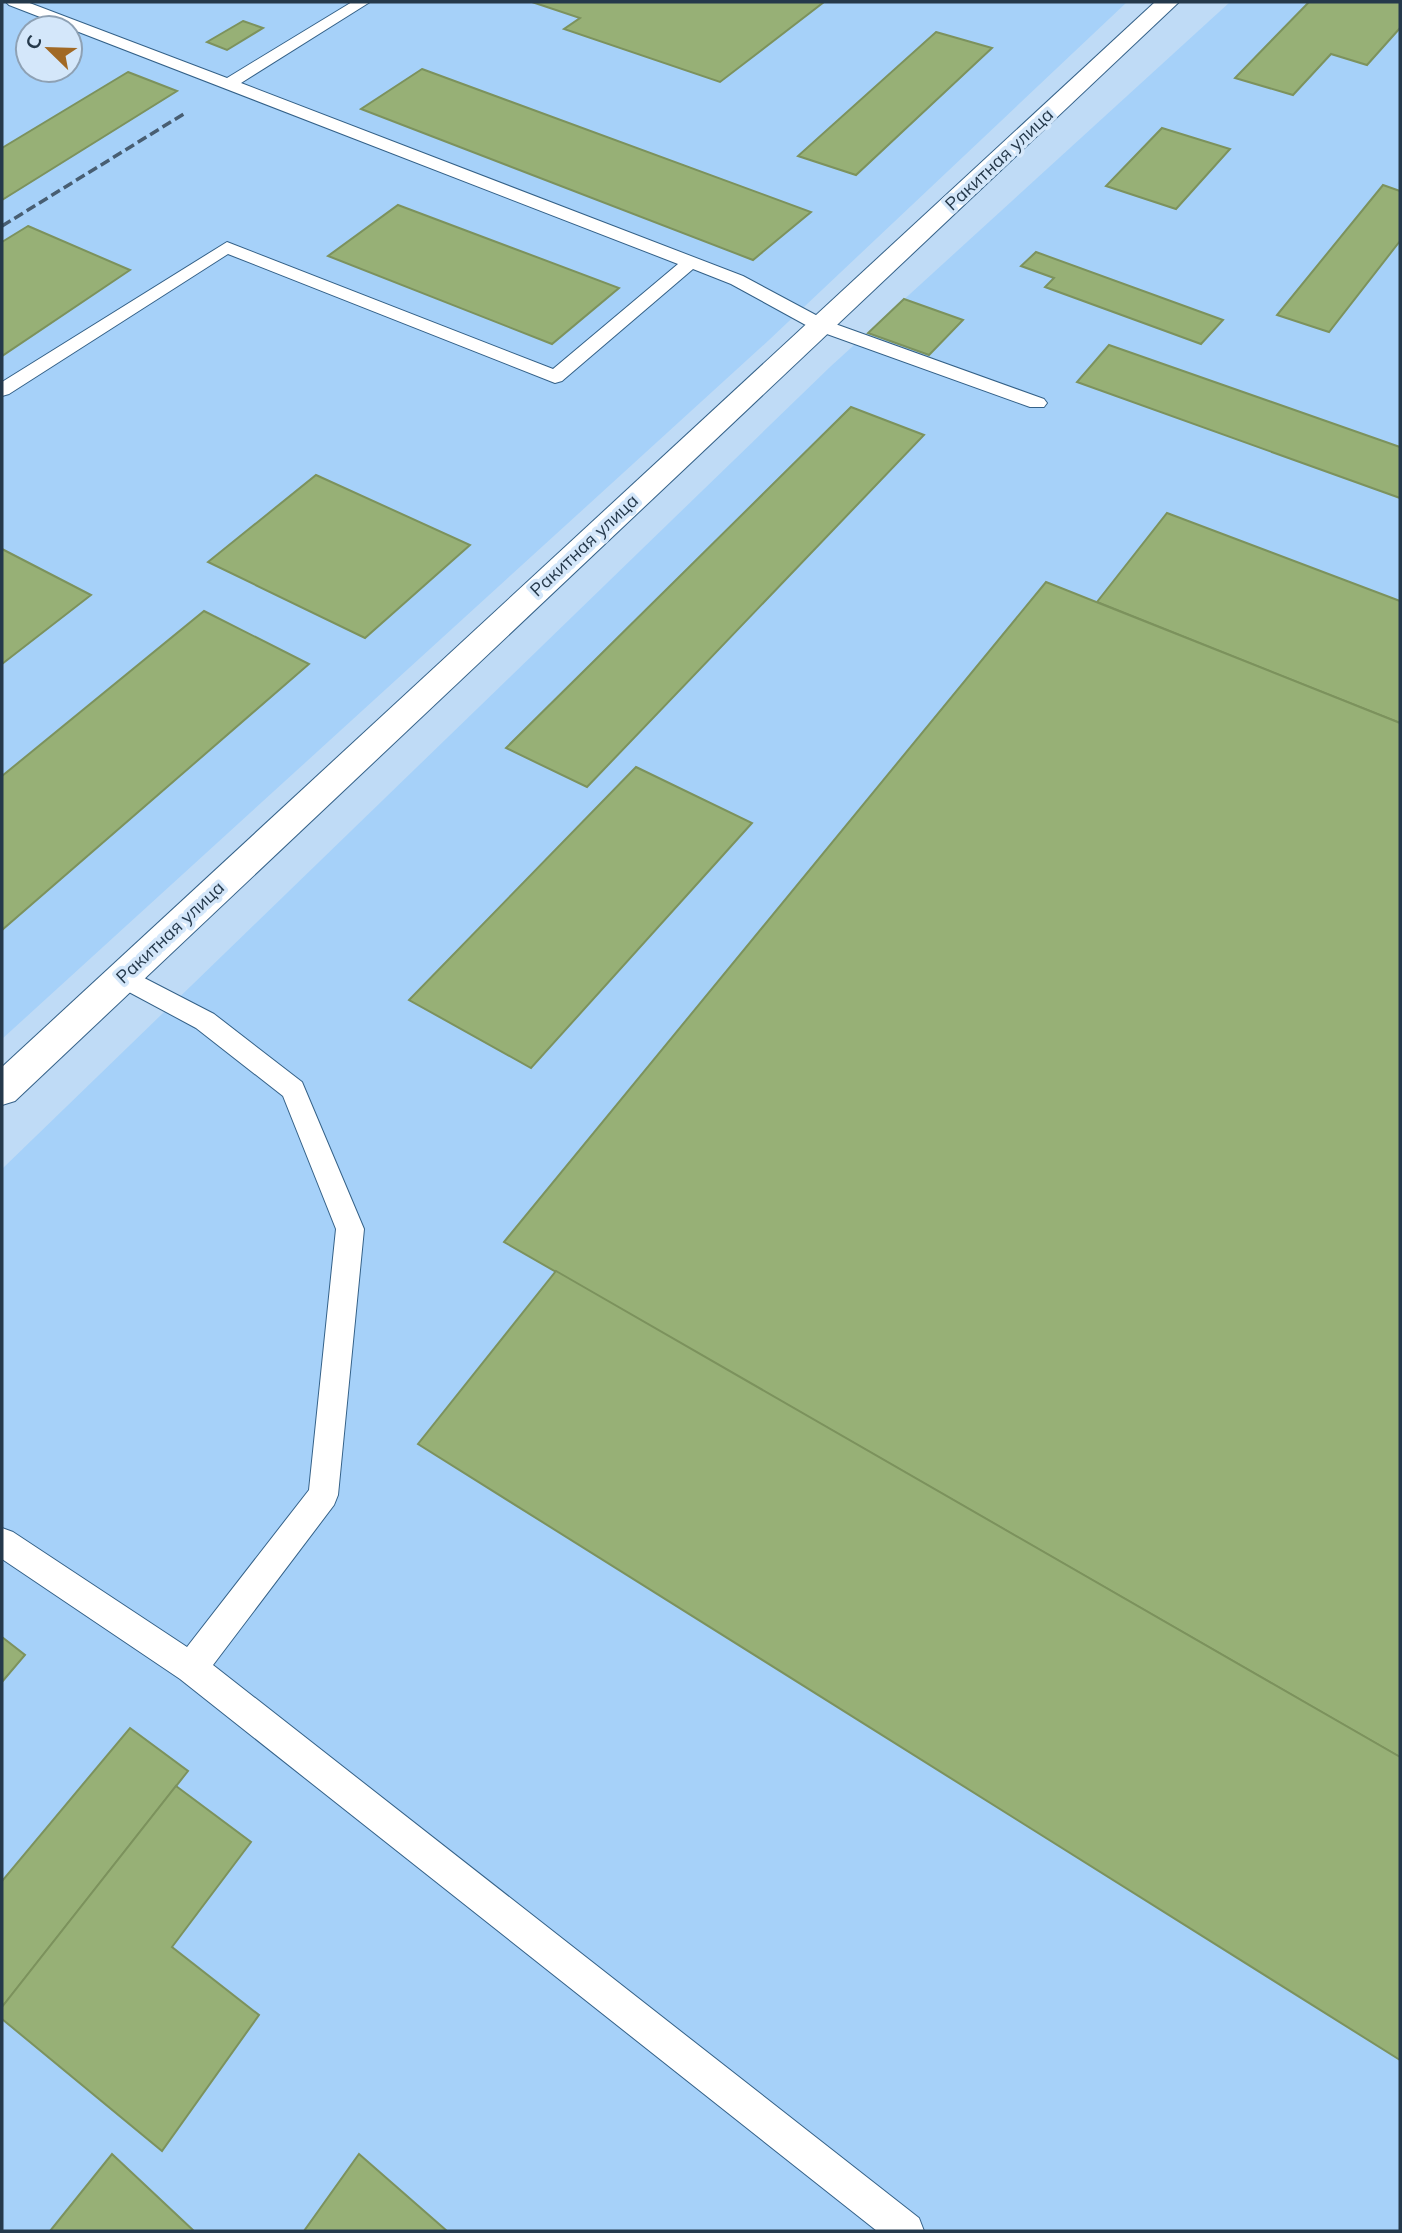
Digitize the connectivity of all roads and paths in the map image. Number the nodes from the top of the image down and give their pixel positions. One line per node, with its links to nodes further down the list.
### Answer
1 (14, 2): 4 (lane)
2 (362, 2): 4 (lane)
3 (1168, 2): 6 (street, Ракитная улица)
4 (230, 83): 5 (lane)
5 (691, 262): 6 (lane); 7 (lane)
6 (820, 325): 8 (lane); 9 (street, Ракитная улица)
7 (2, 390)
8 (1037, 403)
9 (123, 976): 10 (street, Ракитная улица); 12 (lane)
10 (2, 1090)
11 (2, 1542): 12 (lane)
12 (191, 1668): 13 (lane)
13 (906, 2231)

